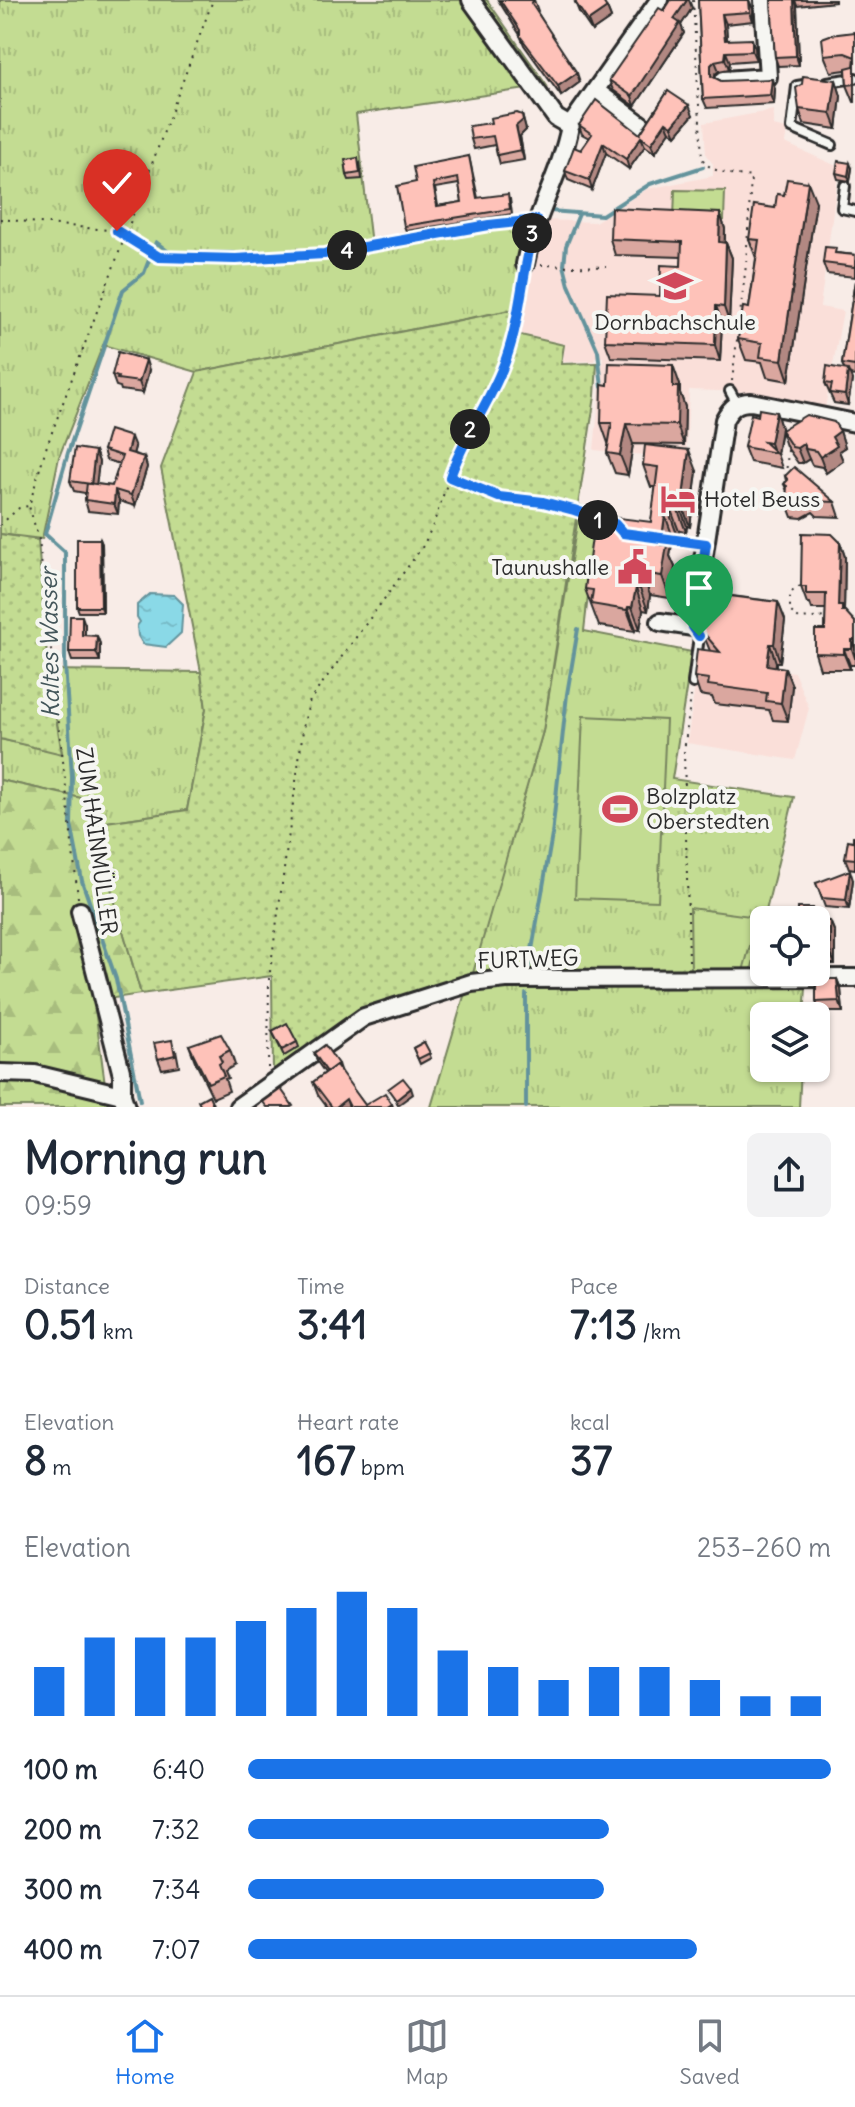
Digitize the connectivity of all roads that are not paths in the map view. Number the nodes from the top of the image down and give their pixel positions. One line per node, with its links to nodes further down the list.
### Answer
1 (471, 0): 7 (street)
2 (659, 0): 6 (street)
3 (763, 0): 5 (street)
4 (855, 78): 9 (lane)
5 (724, 80)
6 (596, 91): 7 (street); 8 (street)
7 (570, 126): 12 (street)
8 (643, 126)
9 (832, 145)
10 (845, 186): 11 (lane)
11 (855, 211)
12 (525, 264)
13 (855, 423): 15 (street)
14 (660, 622): 15 (street)
15 (693, 627): 16 (lane)
16 (693, 683)
17 (80, 911): 20 (street, ZUM HAINMÜLLER)
18 (855, 978): 21 (street, FURTWEG)
19 (0, 1073): 20 (street)
20 (124, 1101)
21 (238, 1107)

